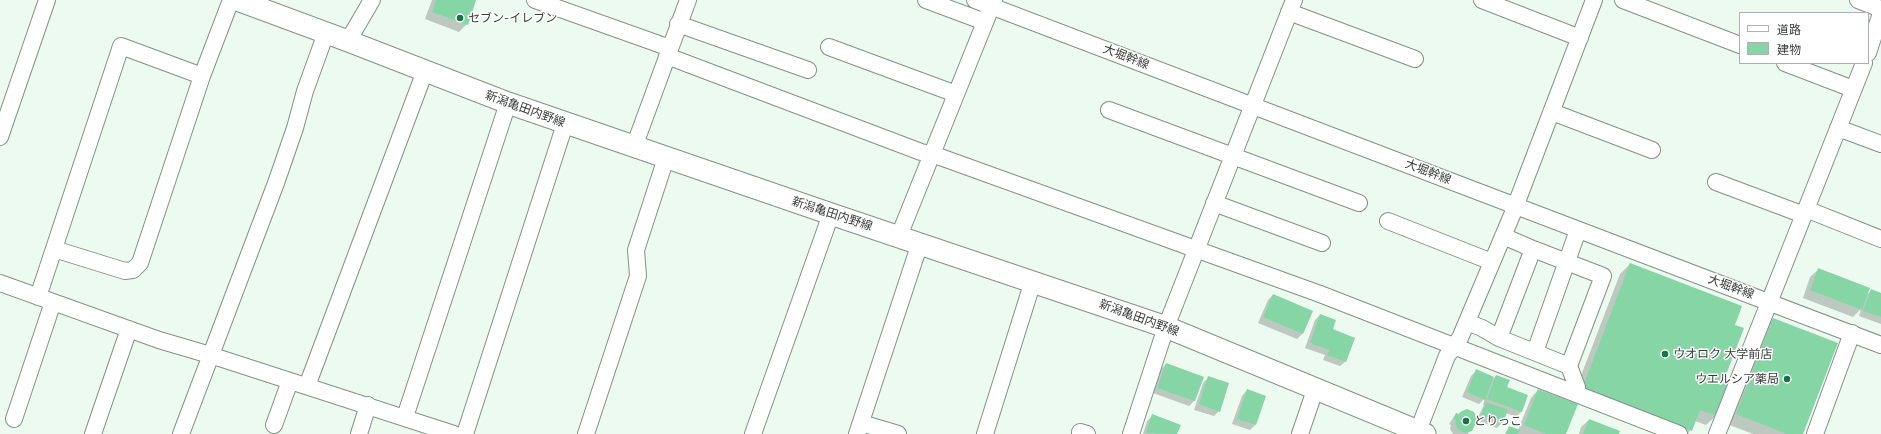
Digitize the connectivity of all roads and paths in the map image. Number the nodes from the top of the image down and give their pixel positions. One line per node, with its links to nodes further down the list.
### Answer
1 (47, 0): 40 (street)
2 (231, 0): 31 (street)
3 (237, 0): 19 (main road, 新潟亀田内野線)
4 (372, 0): 21 (street)
5 (535, 0): 25 (street)
6 (688, 0): 18 (street)
7 (926, 0): 17 (street)
8 (975, 0): 13 (street, 大堀幹線)
9 (1482, 0): 20 (street)
10 (1594, 0): 20 (street)
11 (1623, 0): 22 (street)
12 (1858, 0): 15 (street)
13 (992, 3): 17 (street); 35 (street, 大堀幹線)
14 (1291, 6): 26 (street); 35 (street)
15 (1881, 9)
16 (1881, 13): 24 (street)
17 (985, 22): 33 (street)
18 (678, 24): 25 (street); 29 (street)
19 (326, 33): 21 (main road, 新潟亀田内野線); 77 (street)
20 (1580, 38): 37 (street)
21 (348, 41): 30 (main road, 新潟亀田内野線)
22 (1739, 45)
23 (829, 47): 33 (street)
24 (1873, 49)
25 (668, 52): 42 (street); 44 (street)
26 (1415, 59)
27 (1788, 64): 32 (street)
28 (1864, 64): 32 (street)
29 (808, 70)
30 (425, 71): 34 (main road, 新潟亀田内野線); 80 (street)
31 (202, 76): 60 (street); 60 (street)
32 (1853, 89): 39 (street)
33 (956, 94): 44 (street)
34 (508, 103): 38 (main road, 新潟亀田内野線); 84 (street)
35 (1253, 104): 45 (street); 50 (street, 大堀幹線)
36 (1109, 110): 45 (street)
37 (1552, 112): 43 (street); 50 (street)
38 (566, 124): 42 (main road, 新潟亀田内野線); 94 (street)
39 (1838, 128): 41 (street); 51 (street)
40 (0, 137)
41 (1881, 144)
42 (634, 147): 46 (main road, 新潟亀田内野線)
43 (1652, 150)
44 (932, 154): 55 (street); 61 (street)
45 (1233, 156): 48 (street); 49 (street)
46 (666, 158): 52 (main road, 新潟亀田内野線); 95 (street)
47 (1716, 182): 51 (street)
48 (1214, 203): 59 (street); 61 (street)
49 (1359, 203)
50 (1515, 205): 54 (street, 大堀幹線); 56 (street)
51 (1805, 212): 57 (street); 68 (street)
52 (831, 214): 55 (main road, 新潟亀田内野線); 96 (street)
53 (1388, 221): 63 (street)
54 (1578, 230): 64 (street); 68 (street, 大堀幹線)
55 (899, 236): 58 (main road, 新潟亀田内野線)
56 (1503, 236): 62 (street); 63 (street)
57 (1881, 239)
58 (920, 243): 65 (main road, 新潟亀田内野線); 88 (street)
59 (1322, 243)
60 (54, 249): 67 (street)
61 (1196, 249): 70 (street); 75 (street)
62 (1533, 249): 64 (street); 73 (street)
63 (1492, 262): 69 (street)
64 (1567, 262): 76 (street); 78 (street)
65 (1034, 281): 70 (main road, 新潟亀田内野線); 98 (street)
66 (0, 283): 67 (street)
67 (45, 299): 71 (street); 85 (street)
68 (1769, 301): 72 (street, 大堀幹線); 104 (street)
69 (1467, 322): 73 (street); 75 (street)
70 (1166, 327): 81 (main road, 新潟亀田内野線); 101 (street)
71 (129, 329): 77 (street); 90 (street)
72 (1852, 333): 74 (street, 大堀幹線); 105 (street)
73 (1499, 338): 76 (street)
74 (1881, 345)
75 (1455, 347): 82 (street); 89 (street)
76 (1534, 352): 78 (street)
77 (210, 355): 79 (street); 91 (street)
78 (1569, 366): 82 (street)
79 (290, 381): 80 (street); 86 (street)
80 (307, 386): 83 (street)
81 (1315, 390): 89 (main road, 新潟亀田内野線); 102 (street)
82 (1576, 394): 87 (street)
83 (368, 405): 84 (street); 92 (street)
84 (405, 417): 93 (street)
85 (14, 419)
86 (274, 425)
87 (1647, 428): 103 (street)
88 (859, 429): 97 (street)
89 (1422, 433)
90 (92, 434)
91 (181, 434)
92 (359, 434)
93 (453, 434)
94 (465, 434)
95 (586, 434)
96 (753, 434)
97 (898, 434)
98 (985, 434)
99 (1080, 434): 100 (street)
100 (1087, 434)
101 (1131, 434)
102 (1300, 434)
103 (1680, 434)
104 (1717, 434)
105 (1815, 434)

